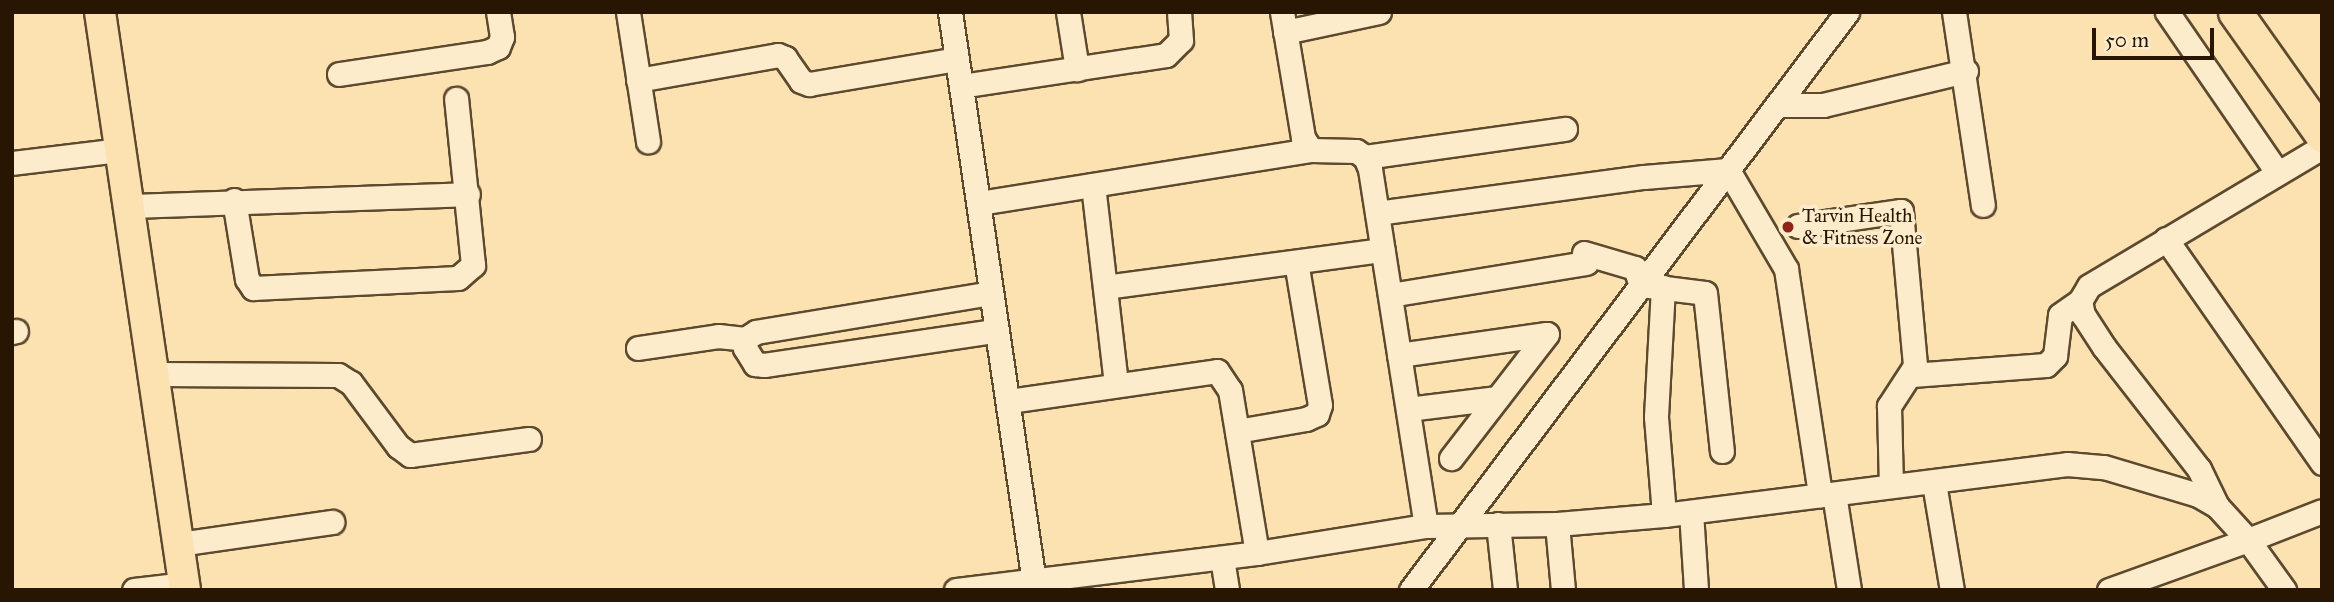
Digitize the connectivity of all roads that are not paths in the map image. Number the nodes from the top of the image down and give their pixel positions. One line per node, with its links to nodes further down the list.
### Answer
1 (100, 12): 25 (main road)
2 (498, 12): 16 (street)
3 (628, 12): 17 (street)
4 (950, 12): 13 (street)
5 (1069, 12): 14 (street)
6 (1179, 12): 14 (street)
7 (1379, 12): 12 (street)
8 (1847, 12): 20 (street)
9 (1954, 12): 15 (street)
10 (2167, 12): 30 (street)
11 (2235, 12): 22 (highway)
12 (1284, 22): 26 (street)
13 (957, 59): 17 (street); 18 (street)
14 (1077, 69): 18 (street)
15 (1966, 71): 20 (street); 35 (street)
16 (339, 74)
17 (638, 80): 23 (street)
18 (961, 86): 34 (street)
19 (456, 99): 32 (street)
20 (1777, 105): 29 (street)
21 (1565, 129): 27 (street)
22 (2322, 135)
23 (648, 141)
24 (2322, 147): 30 (street)
25 (119, 150): 28 (street); 36 (main road)
26 (1311, 150): 27 (street); 31 (street)
27 (1365, 157): 37 (street)
28 (12, 163)
29 (1728, 170): 37 (street); 42 (street); 64 (street)
30 (2277, 172): 39 (street)
31 (1093, 186): 34 (street); 43 (street)
32 (468, 194): 33 (street); 33 (street)
33 (234, 201): 36 (street)
34 (979, 203): 44 (street)
35 (1983, 205)
36 (129, 206): 51 (main road)
37 (1377, 214): 40 (street)
38 (1798, 226): 52 (street)
39 (2166, 239): 46 (street); 61 (street)
40 (1383, 250): 41 (street); 45 (street)
41 (1296, 262): 43 (street); 57 (street)
42 (1652, 286): 45 (street); 59 (street); 68 (street); 70 (street)
43 (1105, 287): 53 (street)
44 (991, 293): 47 (street); 48 (street)
45 (1390, 295): 50 (street)
46 (2080, 301): 52 (street); 65 (street)
47 (995, 331): 48 (street); 55 (street)
48 (745, 339): 49 (street)
49 (638, 348)
50 (1399, 355): 54 (street); 56 (street)
51 (155, 374): 58 (street); 75 (main road)
52 (1912, 374): 63 (street)
53 (1116, 384): 55 (street); 57 (street)
54 (1497, 398): 56 (street); 60 (street)
55 (1009, 401): 78 (street)
56 (1408, 409): 73 (street)
57 (1237, 431): 76 (street)
58 (529, 439)
59 (1722, 451)
60 (1451, 458)
61 (2322, 463)
62 (1934, 483): 63 (street); 65 (street); 88 (street)
63 (1891, 486): 64 (street)
64 (1827, 495): 67 (street); 87 (street)
65 (2217, 506): 74 (street)
66 (2322, 511): 74 (street)
67 (1691, 512): 68 (street); 86 (street)
68 (1664, 514): 72 (street)
69 (332, 522): 75 (street)
70 (1461, 524): 71 (street); 73 (street); 83 (street)
71 (1498, 524): 72 (street); 84 (street)
72 (1558, 524): 85 (street)
73 (1426, 526): 76 (street)
74 (2248, 540): 89 (street); 90 (street)
75 (179, 544): 79 (main road)
76 (1257, 553): 77 (street)
77 (1222, 558): 78 (street); 82 (street)
78 (1034, 582): 81 (street)
79 (185, 587): 80 (street)
80 (134, 590)
81 (956, 590)
82 (1227, 590)
83 (1411, 590)
84 (1505, 590)
85 (1563, 590)
86 (1696, 590)
87 (1849, 590)
88 (1952, 590)
89 (2109, 590)
90 (2284, 590)

